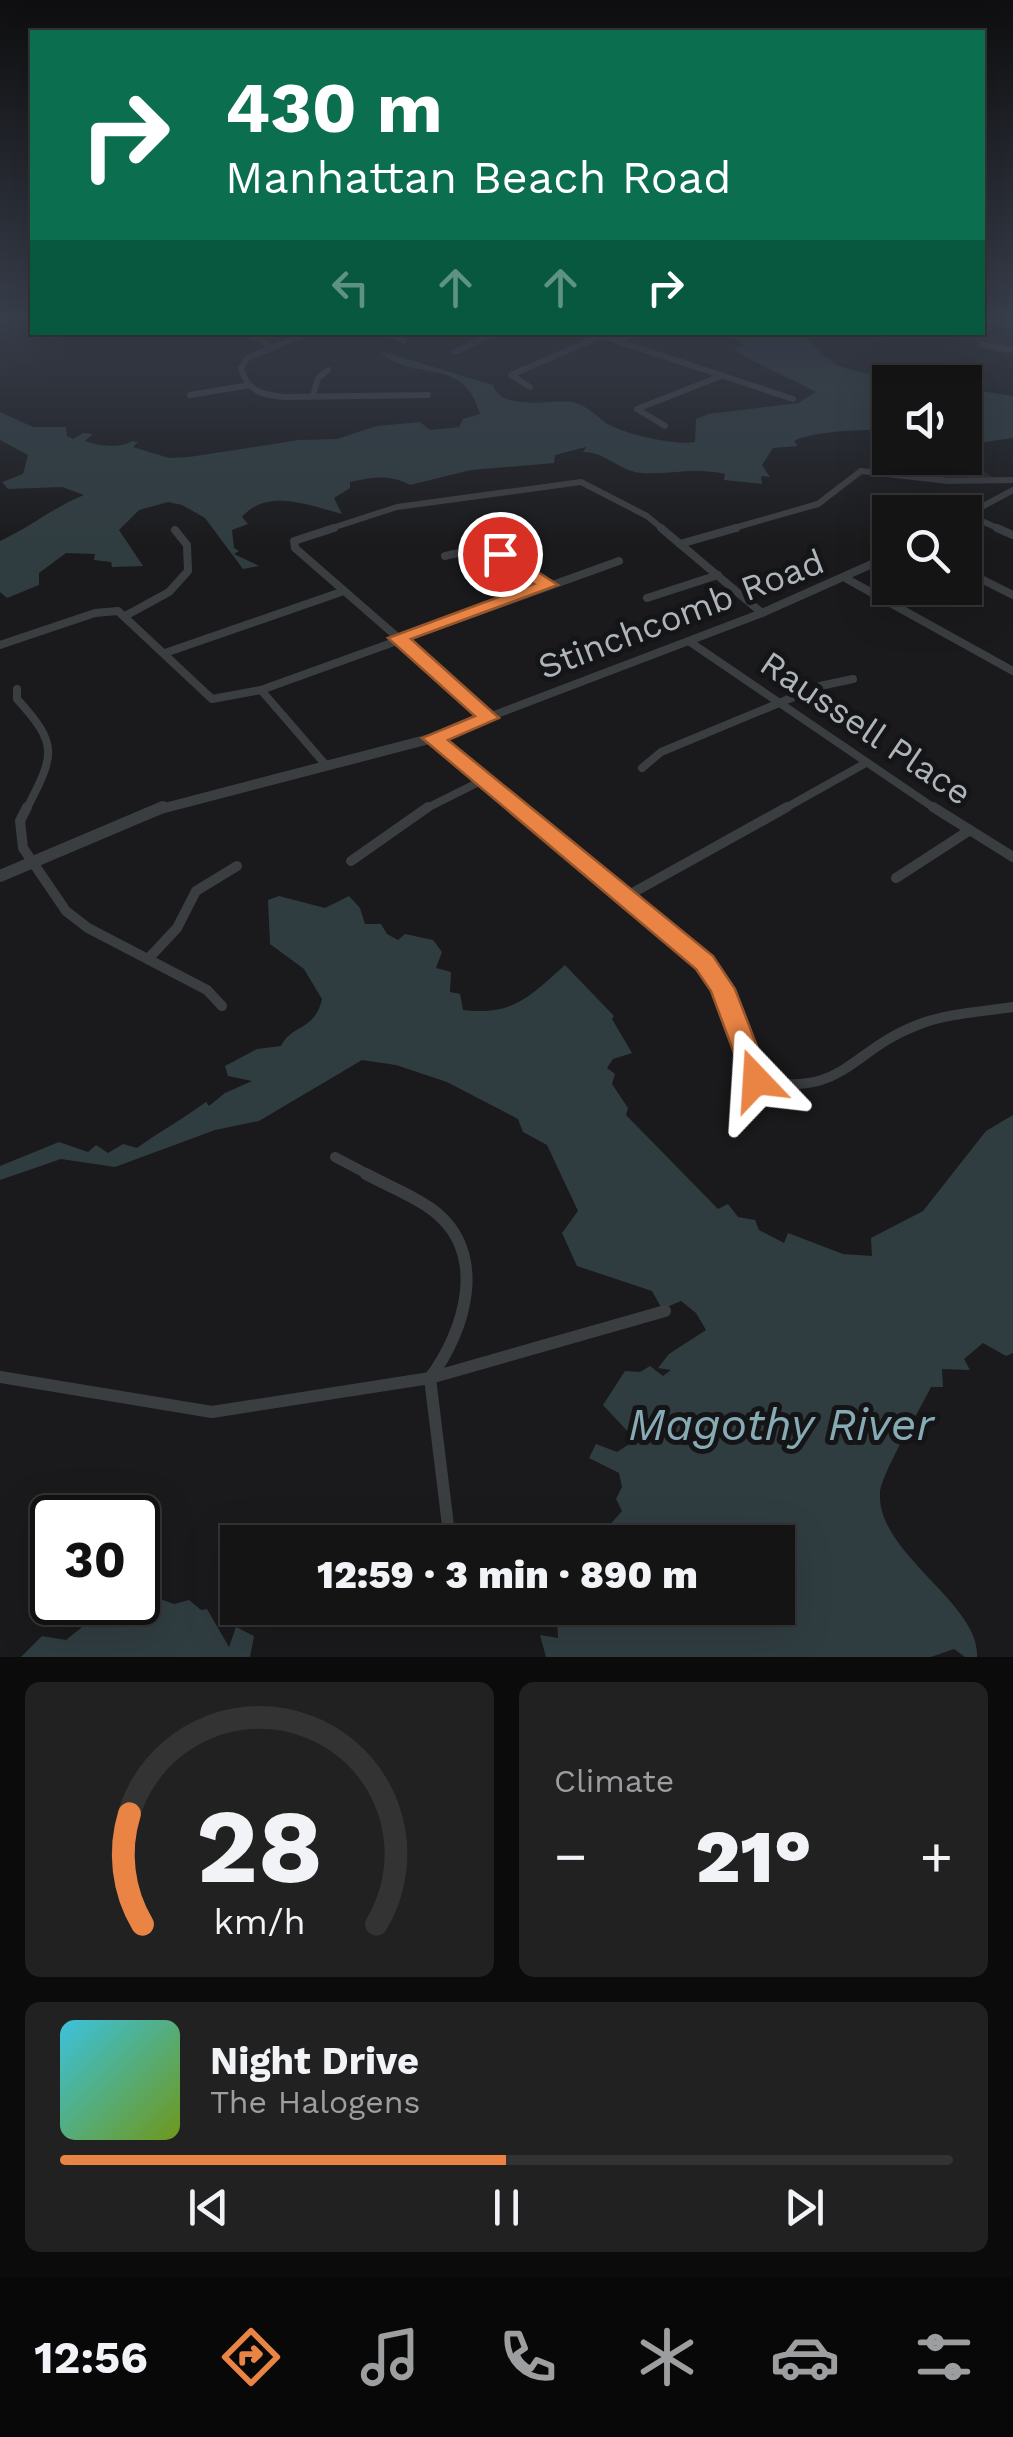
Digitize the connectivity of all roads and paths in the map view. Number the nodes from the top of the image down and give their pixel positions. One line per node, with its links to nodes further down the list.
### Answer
1 (194, 393): 5 (street)
2 (262, 393): 7 (street)
3 (677, 393): 9 (street)
4 (776, 393): 8 (street)
5 (190, 394)
6 (428, 395): 7 (street)
7 (312, 396)
8 (794, 399)
9 (665, 426)
10 (1013, 480): 16 (street)
11 (1013, 490): 12 (street)
12 (982, 507)
13 (982, 522): 15 (street)
14 (175, 530): 28 (street)
15 (1013, 535)
16 (680, 544): 20 (street); 24 (street)
17 (445, 556): 23 (street)
18 (620, 562): 23 (street)
19 (872, 565): 21 (street, Stinchcomb Road)
20 (718, 576): 26 (street); 27 (street)
21 (848, 578): 27 (street, Stinchcomb Road); 33 (street)
22 (982, 579): 25 (street)
23 (548, 585): 29 (street)
24 (344, 591): 29 (street); 32 (street)
25 (1013, 594)
26 (647, 598)
27 (762, 614): 30 (street, Stinchcomb Road)
28 (127, 616): 31 (street); 32 (street)
29 (398, 638): 36 (street); 38 (street)
30 (690, 642): 37 (street, Raussell Place); 38 (street, Stinchcomb Road)
31 (0, 645)
32 (166, 653): 36 (street)
33 (1013, 671)
34 (852, 678): 37 (street)
35 (17, 689): 47 (street)
36 (262, 690): 40 (street)
37 (776, 704): 41 (street, Raussell Place); 42 (street)
38 (489, 718): 39 (street)
39 (432, 738): 40 (street); 43 (street)
40 (326, 764): 47 (street)
41 (864, 764): 44 (street, Raussell Place); 51 (street)
42 (642, 768)
43 (484, 780): 46 (street); 51 (street)
44 (970, 830): 45 (street, Raussell Place); 50 (street)
45 (1013, 858)
46 (351, 861)
47 (34, 862): 49 (street); 52 (street)
48 (237, 866): 52 (street)
49 (0, 876)
50 (896, 878)
51 (627, 896): 54 (street)
52 (148, 959): 53 (street)
53 (222, 1006)
54 (1013, 1007)
55 (335, 1157): 58 (street)
56 (664, 1311): 58 (street)
57 (0, 1377): 58 (street)
58 (430, 1378): 59 (street)
59 (448, 1525)

